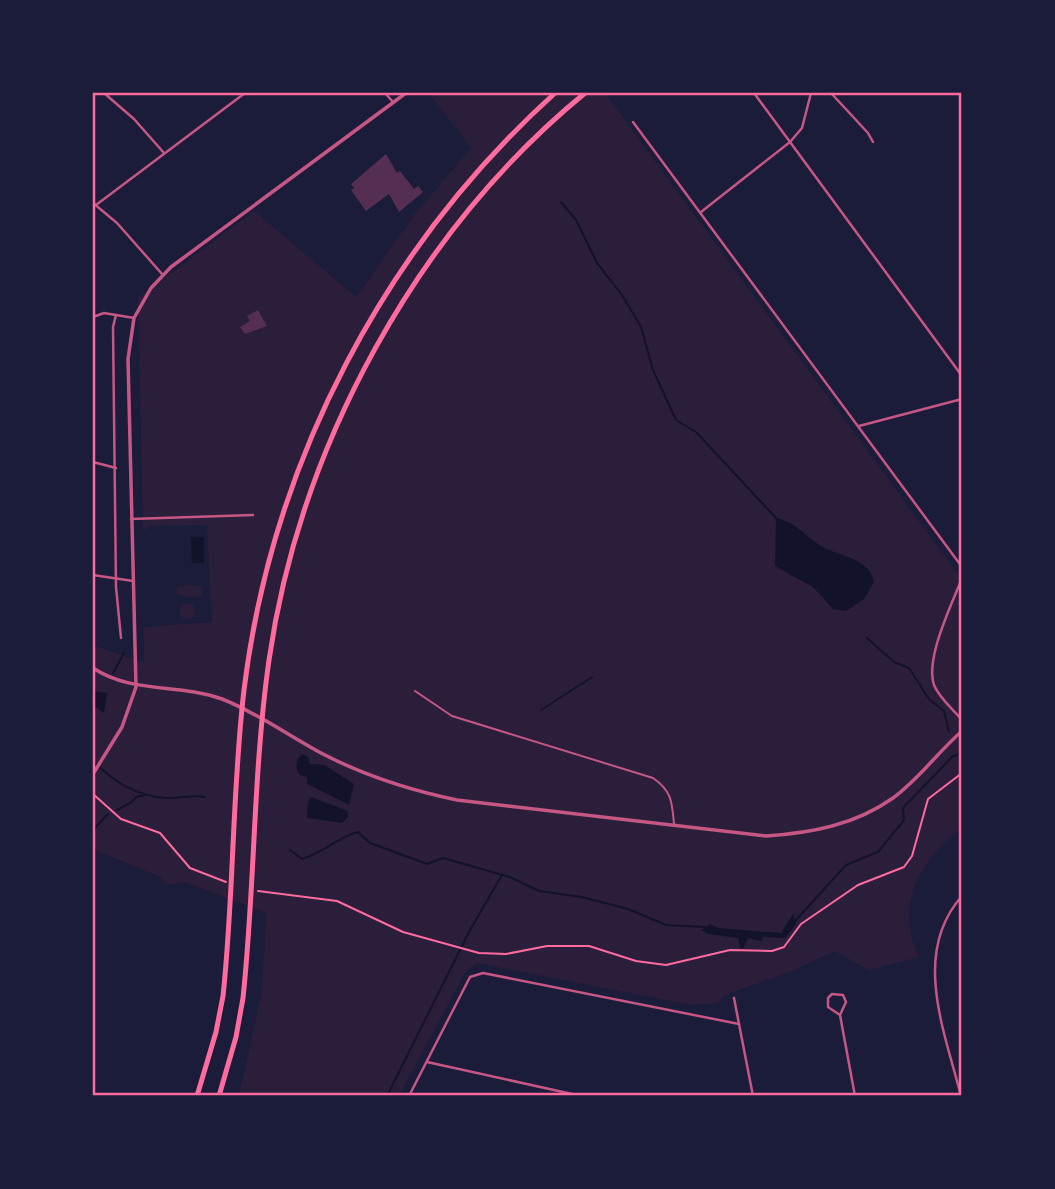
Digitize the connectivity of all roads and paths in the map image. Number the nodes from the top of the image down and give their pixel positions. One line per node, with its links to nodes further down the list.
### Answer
1 (106, 93): 14 (street)
2 (244, 93): 14 (street)
3 (385, 93): 10 (street)
4 (406, 93): 10 (street)
5 (555, 93): 50 (highway)
6 (585, 93): 51 (highway)
7 (754, 93): 12 (street)
8 (811, 93): 12 (street)
9 (831, 93): 13 (street)
10 (393, 102): 17 (street)
11 (633, 122): 16 (street)
12 (790, 142): 16 (street); 21 (street)
13 (873, 142)
14 (164, 153): 15 (street)
15 (94, 204): 17 (street)
16 (701, 212): 23 (street)
17 (162, 274): 20 (street)
18 (116, 315): 19 (street); 20 (street); 25 (street)
19 (93, 317)
20 (134, 318): 27 (street)
21 (962, 376)
22 (962, 399): 23 (street)
23 (859, 426): 28 (street)
24 (93, 462): 25 (street)
25 (116, 468): 31 (street)
26 (253, 515): 27 (street)
27 (131, 519): 32 (street)
28 (962, 567)
29 (93, 575): 31 (street)
30 (962, 578): 37 (street)
31 (118, 579): 32 (street); 33 (street)
32 (133, 581): 35 (street)
33 (121, 638)
34 (93, 668): 35 (street)
35 (136, 687): 39 (street); 42 (street)
36 (415, 691): 42 (lane)
37 (962, 720)
38 (962, 730): 42 (street)
39 (94, 773)
40 (962, 773): 44 (path)
41 (93, 794): 43 (path)
42 (674, 825)
43 (229, 883)
44 (254, 890)
45 (962, 896): 56 (street)
46 (734, 998): 48 (street)
47 (840, 1015): 47 (street); 55 (street)
48 (739, 1024): 49 (street); 54 (street)
49 (426, 1062): 52 (street); 53 (street)
50 (197, 1096)
51 (219, 1096)
52 (409, 1096)
53 (582, 1096)
54 (753, 1096)
55 (855, 1096)
56 (961, 1096)

